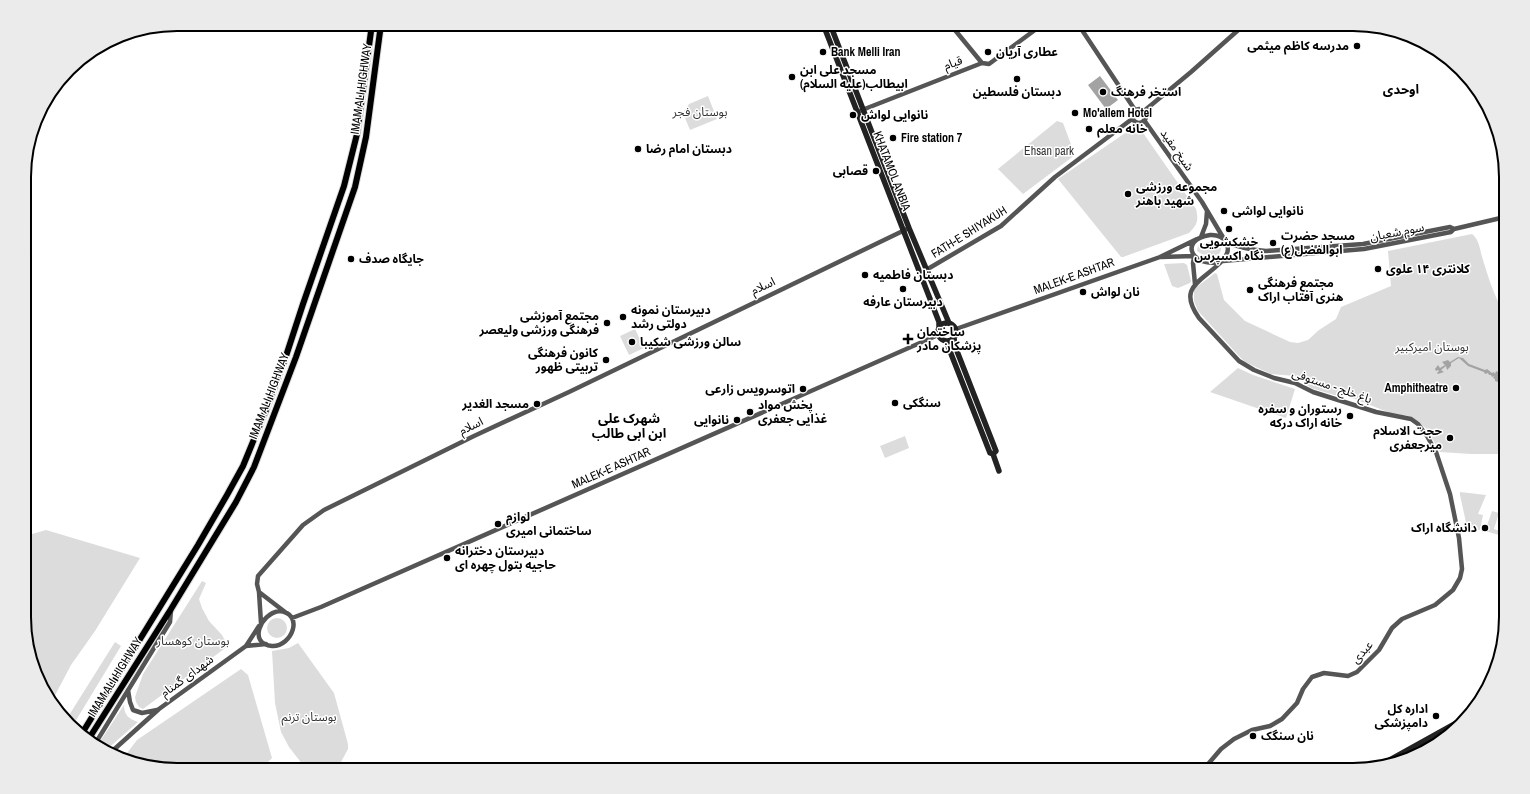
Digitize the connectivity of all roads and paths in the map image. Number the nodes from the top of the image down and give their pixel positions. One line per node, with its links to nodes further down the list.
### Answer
1 (371, 31): 47 (highway, IMAM ALI HIGHWAY)
2 (380, 31): 38 (highway, IMAM ALI HIGHWAY)
3 (826, 31): 13 (main road, KHATAMOL ANBIA)
4 (833, 31): 10 (main road, KHATAMOL ANBIA)
5 (956, 31): 9 (street)
6 (1034, 31): 9 (street, قیام)
7 (1083, 31): 11 (street)
8 (1237, 31): 12 (street)
9 (982, 63): 10 (street, قیام)
10 (863, 109): 13 (street, قیام); 18 (main road, KHATAMOL ANBIA)
11 (1135, 110): 12 (street); 14 (street)
12 (1144, 111): 15 (street)
13 (857, 112): 20 (main road, KHATAMOL ANBIA)
14 (1132, 119): 15 (street); 26 (street, FATH-E SHIYAKUH)
15 (1144, 120): 16 (street, شیخ مفید)
16 (1207, 211): 21 (street); 22 (street, شیخ مفید)
17 (1499, 218): 19 (street, سوم شعبان)
18 (909, 228): 20 (street, اسلام); 26 (main road, KHATAMOL ANBIA)
19 (1454, 229): 22 (street, سوم شعبان); 25 (street, سوم شعبان)
20 (903, 230): 29 (main road, KHATAMOL ANBIA); 37 (street, اسلام)
21 (1199, 238): 22 (street); 23 (street, MALEK-E ASHTAR); 24 (street)
22 (1225, 240): 25 (street)
23 (1160, 256): 24 (street); 30 (street, MALEK-E ASHTAR)
24 (1194, 257): 25 (street); 27 (street)
25 (1222, 261): 27 (street)
26 (926, 270): 28 (main road, KHATAMOL ANBIA)
27 (1195, 284): 36 (street, باغ خلج - مستوفی)
28 (949, 322): 29 (main road); 30 (main road)
29 (940, 326): 31 (main road)
30 (956, 329): 32 (main road)
31 (938, 335): 33 (main road); 40 (street, MALEK-E ASHTAR)
32 (954, 338): 33 (main road); 34 (main road)
33 (946, 341): 34 (main road)
34 (993, 454): 35 (main road)
35 (998, 471)
36 (1459, 538): 52 (street, عبدی)
37 (259, 592): 39 (street); 41 (street, اسلام)
38 (171, 609): 44 (street); 48 (highway, IMAM ALI HIGHWAY)
39 (287, 613): 40 (street); 41 (street)
40 (292, 618): 42 (street)
41 (260, 625): 42 (street); 43 (street, شهدای گمنام)
42 (266, 644): 43 (street)
43 (246, 646): 45 (street, شهدای گمنام)
44 (128, 690): 45 (street, شهدای گمنام); 49 (street)
45 (159, 709): 50 (street, شهدای گمنام)
46 (1449, 727): 51 (main road)
47 (84, 730)
48 (91, 735)
49 (98, 739)
50 (115, 749)
51 (1396, 756)
52 (1209, 763)

